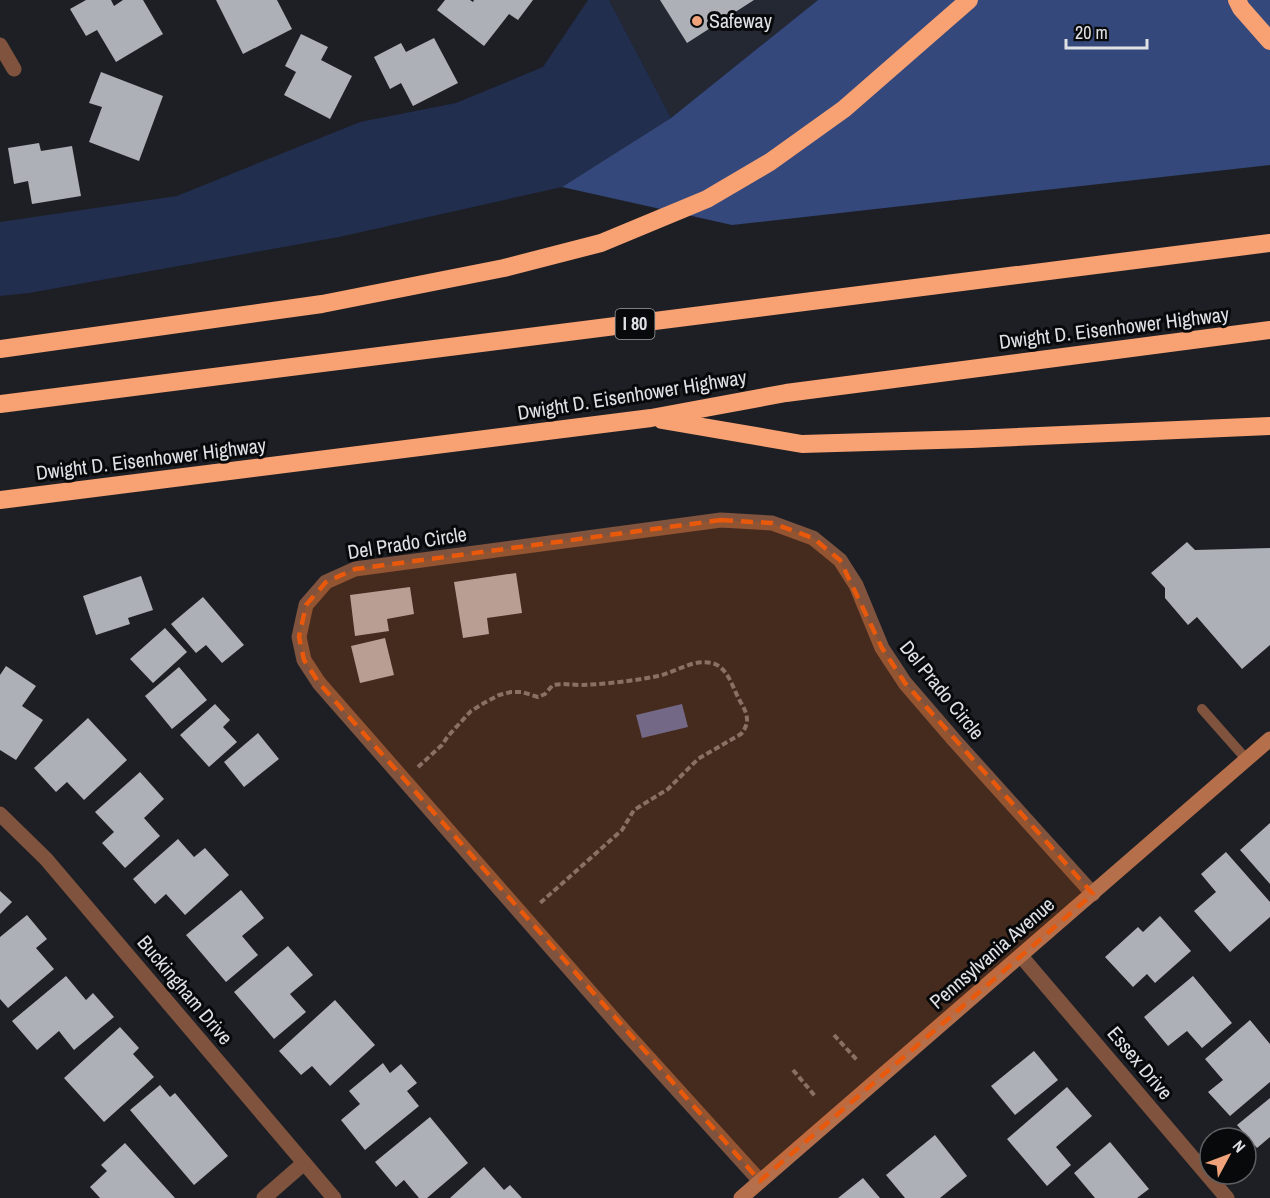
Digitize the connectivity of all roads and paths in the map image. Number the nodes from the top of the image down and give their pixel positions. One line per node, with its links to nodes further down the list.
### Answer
1 (969, 0): 8 (highway)
2 (1237, 0): 3 (highway)
3 (1270, 40)
4 (0, 45): 5 (street)
5 (14, 69)
6 (1270, 243): 9 (highway, I 80)
7 (1270, 330): 10 (highway, Dwight D. Eisenhower Highway)
8 (0, 349)
9 (0, 404)
10 (651, 418): 11 (highway); 12 (highway, Dwight D. Eisenhower Highway)
11 (1270, 426)
12 (0, 500)
13 (1202, 709): 15 (lane)
14 (1270, 739): 15 (street, Pennsylvania Avenue)
15 (1247, 760): 18 (street, Pennsylvania Avenue)
16 (404, 780): 18 (street, Del Prado Circle); 19 (street, Del Prado Circle); 19 (path)
17 (0, 814): 25 (street, Buckingham Drive)
18 (1093, 894): 20 (street, Pennsylvania Avenue)
19 (524, 917): 26 (street, Del Prado Circle)
20 (1021, 956): 26 (street, Pennsylvania Avenue); 30 (street, Essex Drive)
21 (834, 1035): 22 (path)
22 (856, 1060)
23 (793, 1070): 24 (path)
24 (815, 1096)
25 (304, 1163): 27 (street); 28 (street, Buckingham Drive)
26 (760, 1181): 29 (street, Pennsylvania Avenue)
27 (264, 1198)
28 (334, 1198)
29 (741, 1198)
30 (1227, 1198)

